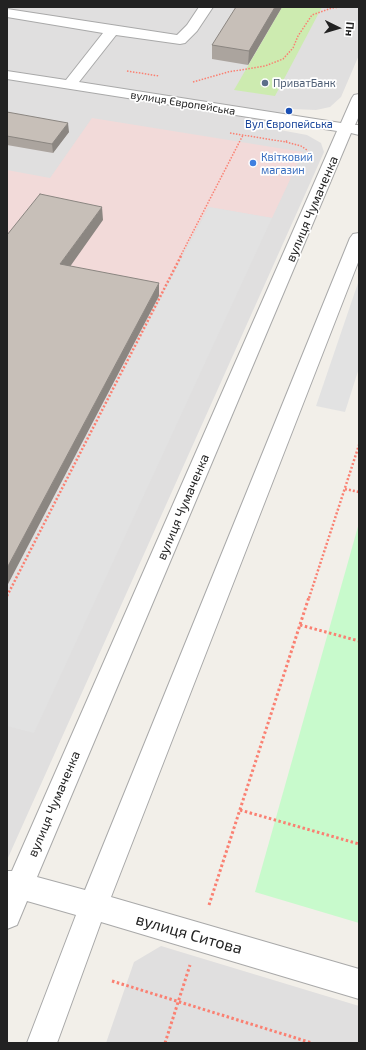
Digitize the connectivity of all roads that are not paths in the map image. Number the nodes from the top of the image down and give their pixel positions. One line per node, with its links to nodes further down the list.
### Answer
1 (206, 7): 3 (street)
2 (10, 11): 3 (street)
3 (112, 30): 5 (street)
4 (7, 75): 5 (street, вулиця Європейська)
5 (69, 85): 7 (street, вулиця Європейська)
6 (359, 98): 7 (street, вулиця Чумаченка)
7 (353, 129): 9 (street, вулиця Чумаченка)
8 (359, 238): 10 (street)
9 (13, 884): 10 (street, вулиця Ситова); 11 (street, вулиця Чумаченка)
10 (93, 906): 12 (street, вулиця Ситова); 13 (street)
11 (7, 915)
12 (359, 984)
13 (42, 1043)

